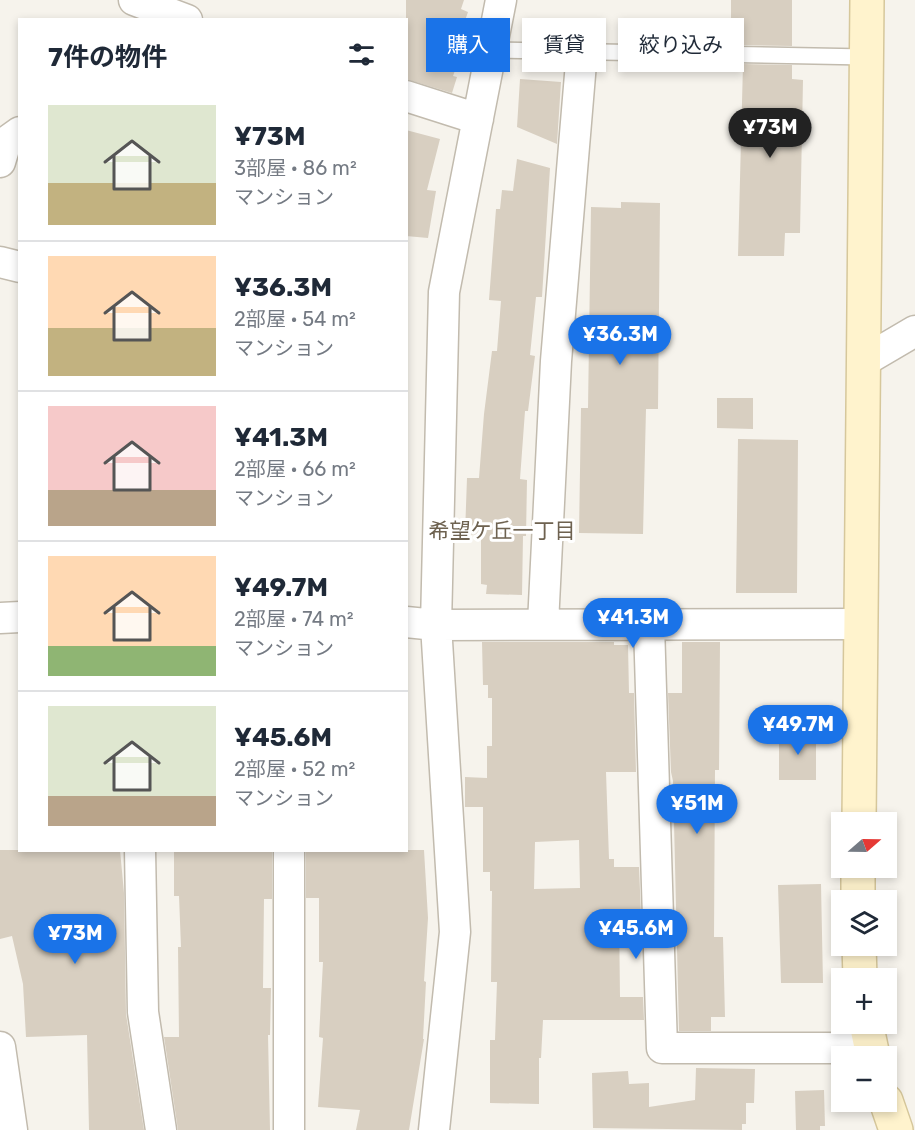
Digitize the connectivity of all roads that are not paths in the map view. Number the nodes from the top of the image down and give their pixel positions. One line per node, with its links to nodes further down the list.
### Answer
1 (134, 0): 4 (street); 5 (street)
2 (501, 0): 6 (street)
3 (867, 0): 8 (street)
4 (121, 18)
5 (182, 18)
6 (497, 18)
7 (606, 52): 8 (lane)
8 (866, 57): 16 (street)
9 (487, 72): 12 (street)
10 (580, 72): 20 (street)
11 (408, 97): 12 (street)
12 (478, 119): 22 (street)
13 (0, 262): 14 (street)
14 (18, 266)
15 (915, 331): 16 (street)
16 (864, 361): 21 (street)
17 (18, 617): 18 (street)
18 (0, 618)
19 (408, 622): 22 (street)
20 (543, 624): 22 (street); 23 (street)
21 (861, 624): 23 (street); 24 (street)
22 (436, 625): 33 (street)
23 (649, 625): 27 (street)
24 (859, 812)
25 (140, 852): 31 (street)
26 (289, 852): 32 (street)
27 (870, 1042)
28 (0, 1047): 30 (street)
29 (890, 1112): 34 (street)
30 (12, 1130)
31 (161, 1130)
32 (289, 1130)
33 (434, 1130)
34 (896, 1130)

